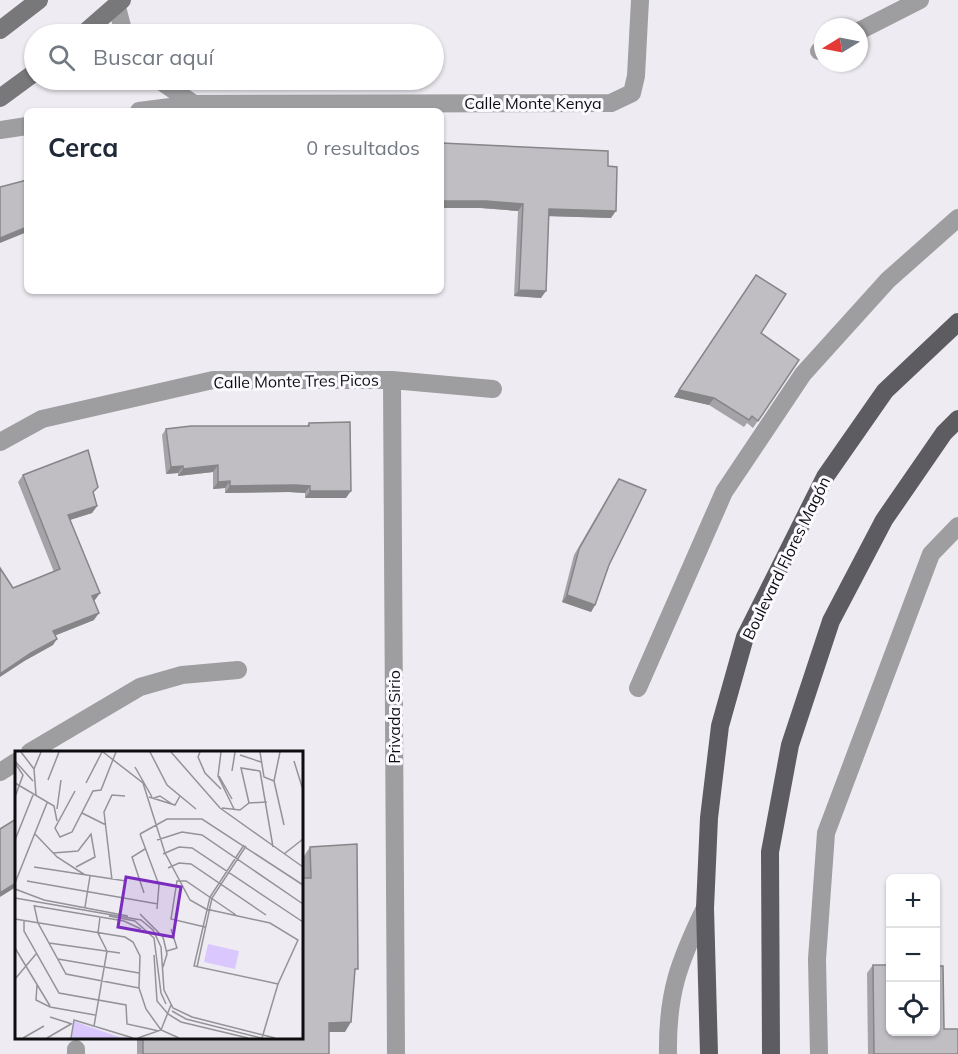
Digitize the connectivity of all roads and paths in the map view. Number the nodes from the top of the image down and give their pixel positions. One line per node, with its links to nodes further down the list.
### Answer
1 (39, 0): 8 (main road)
2 (640, 0): 12 (street, Calle Monte Kenya)
3 (920, 0): 7 (street)
4 (119, 3): 5 (main road); 6 (street)
5 (95, 24)
6 (122, 24)
7 (868, 26)
8 (0, 30)
9 (24, 80): 11 (main road)
10 (174, 90): 12 (street)
11 (0, 98)
12 (194, 104): 13 (street, Calle Monte Kenya)
13 (163, 108)
14 (24, 126): 15 (street)
15 (0, 130)
16 (958, 218): 24 (street)
17 (958, 322): 28 (main road, Boulevard Flores Magón)
18 (392, 380): 19 (street, Calle Monte Tres Picos); 21 (street, Calle Monte Tres Picos); 29 (street, Privada Sirio)
19 (493, 389)
20 (958, 419): 32 (main road)
21 (0, 442)
22 (958, 526): 33 (street)
23 (238, 670): 25 (street)
24 (638, 688)
25 (33, 751)
26 (15, 763): 27 (street)
27 (0, 772)
28 (705, 908): 30 (street); 31 (main road, Boulevard Flores Magón)
29 (396, 1054)
30 (668, 1054)
31 (709, 1054)
32 (771, 1054)
33 (819, 1054)

